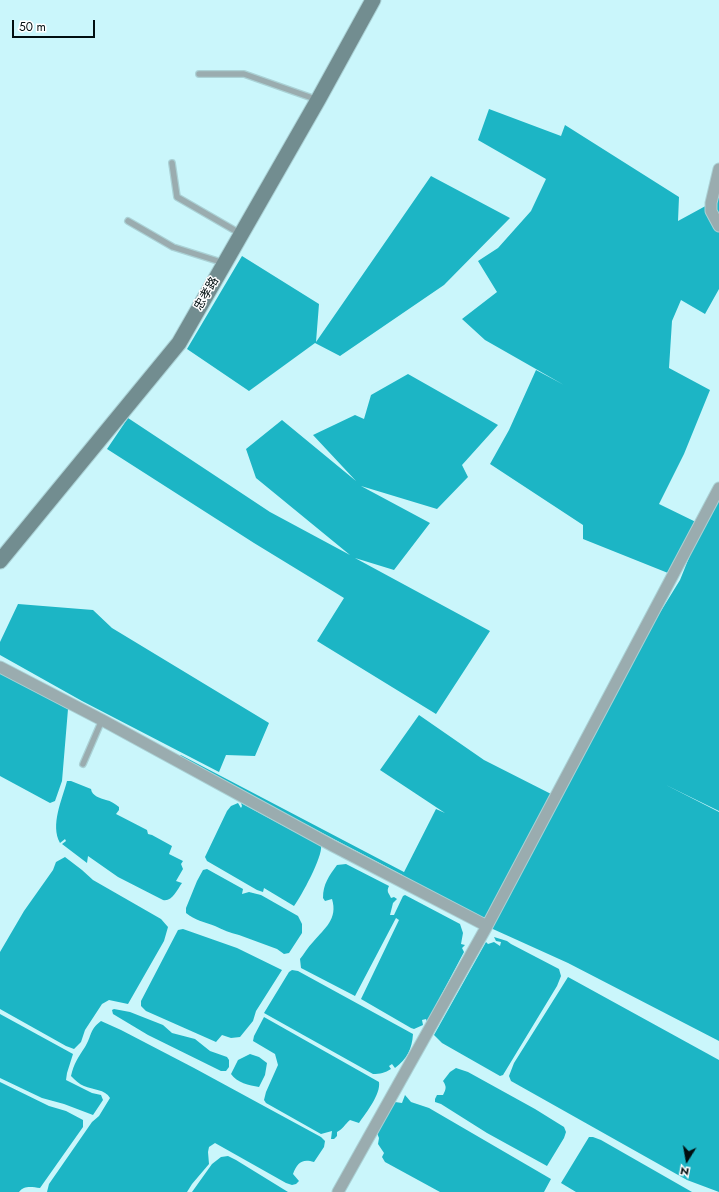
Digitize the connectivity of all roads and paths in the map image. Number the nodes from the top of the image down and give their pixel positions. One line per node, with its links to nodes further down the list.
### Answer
1 (373, 0): 3 (street, 忠孝路)
2 (199, 74): 3 (lane)
3 (318, 100): 8 (street, 忠孝路)
4 (172, 163): 8 (lane)
5 (719, 169): 7 (street)
6 (128, 221): 9 (lane)
7 (719, 226)
8 (241, 234): 9 (street, 忠孝路)
9 (224, 263): 11 (street, 忠孝路)
10 (719, 488): 15 (street)
11 (0, 561)
12 (0, 667): 13 (street)
13 (102, 720): 14 (lane); 15 (street)
14 (83, 764)
15 (487, 926): 16 (street)
16 (338, 1192)

